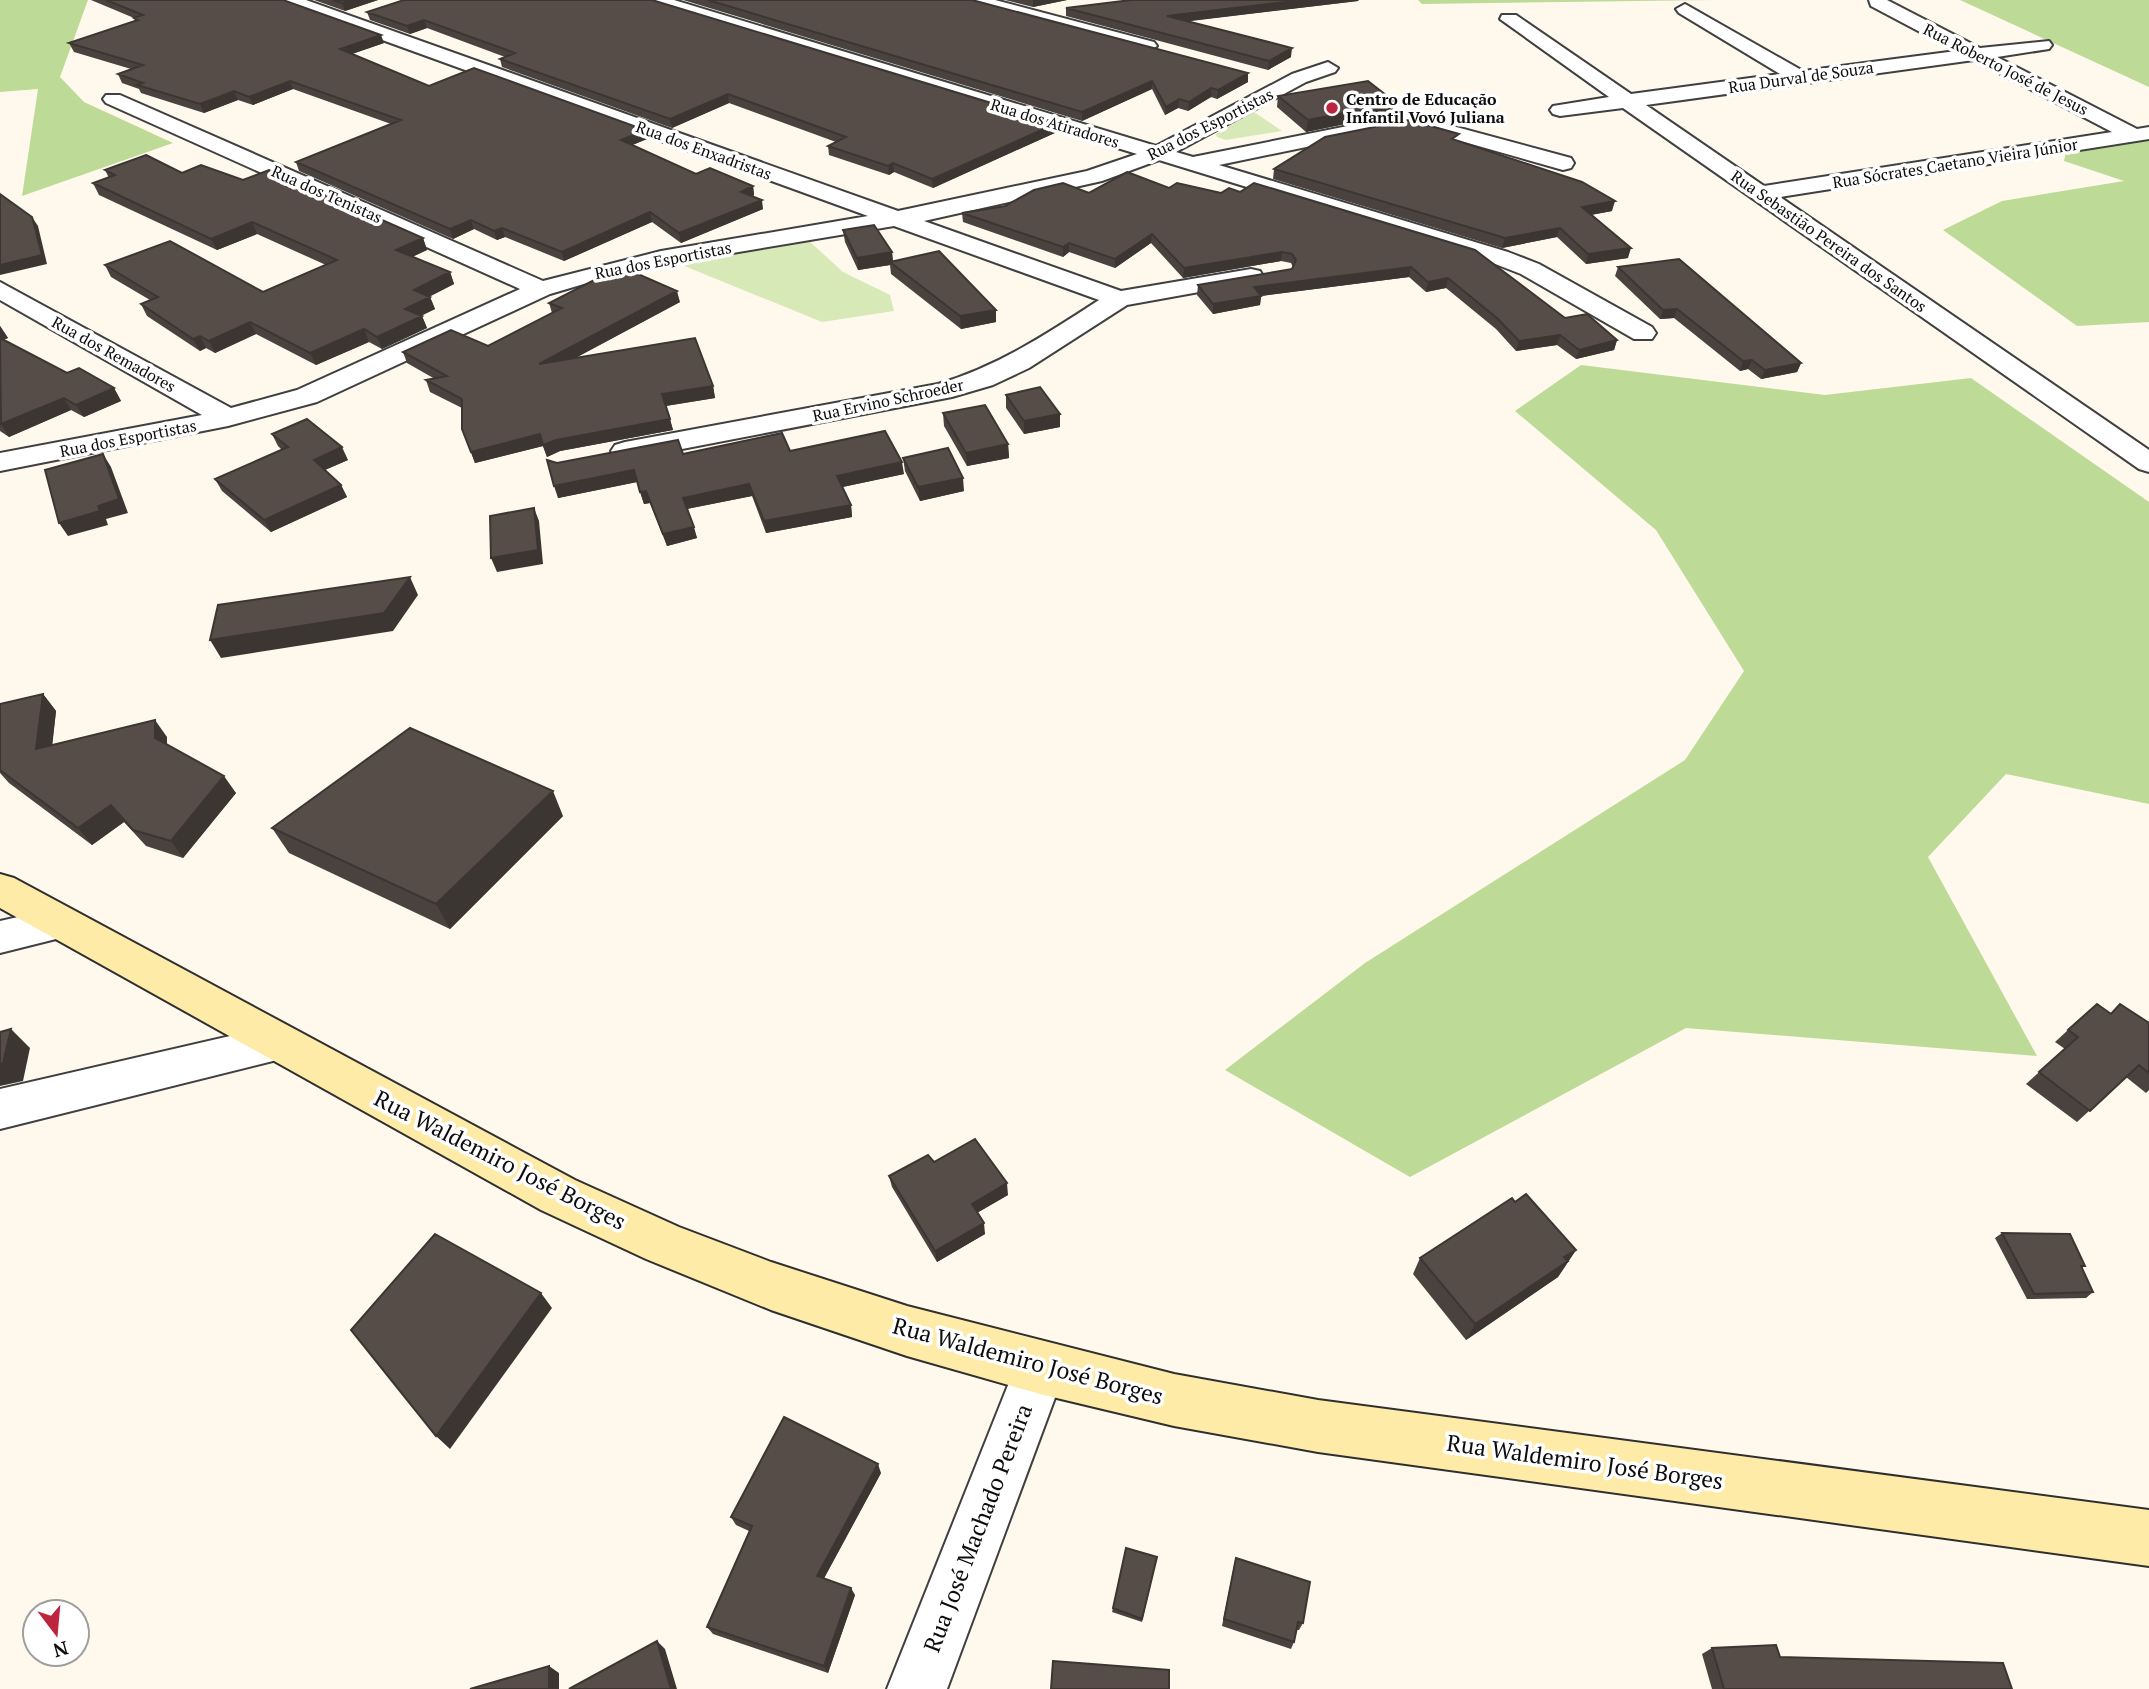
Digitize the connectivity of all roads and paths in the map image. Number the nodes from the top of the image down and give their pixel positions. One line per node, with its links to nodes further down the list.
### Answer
1 (289, 0): 10 (street, Rua dos Enxadristas)
2 (655, 0): 22 (street, Rua dos Atiradores)
3 (974, 0): 8 (street)
4 (1877, 2): 13 (street, Rua Roberto José de Jesus)
5 (1079, 7): 8 (street)
6 (1685, 9): 16 (street)
7 (369, 12): 10 (street)
8 (1024, 13): 12 (street)
9 (1509, 19): 19 (street, Rua Sebastião Pereira dos Santos)
10 (345, 20): 26 (street, Rua dos Enxadristas)
11 (2042, 45): 13 (street, Rua Durval de Souza)
12 (1169, 52)
13 (1977, 53): 16 (street, Rua Durval de Souza); 21 (street, Rua Roberto José de Jesus)
14 (1328, 68): 17 (street, Rua dos Esportistas)
15 (1261, 77): 17 (street)
16 (1800, 78): 19 (street, Rua Durval de Souza)
17 (1287, 84): 22 (street, Rua dos Esportistas)
18 (113, 99): 28 (street, Rua dos Tenistas)
19 (1628, 101): 20 (street, Rua Durval de Souza); 25 (street, Rua Sebastião Pereira dos Santos)
20 (1560, 110)
21 (2142, 135): 25 (street, Rua Sócrates Caetano Vieira Júnior)
22 (1156, 154): 24 (street, Rua dos Atiradores); 26 (street, Rua dos Esportistas)
23 (1563, 163): 24 (street)
24 (1189, 164): 31 (street, Rua dos Atiradores)
25 (1760, 193): 35 (street, Rua Sebastião Pereira dos Santos)
26 (897, 219): 28 (street, Rua dos Esportistas); 30 (street, Rua dos Enxadristas)
27 (1281, 271): 30 (street, Rua Ervino Schroeder)
28 (541, 289): 32 (street, Rua dos Esportistas)
29 (0, 290): 32 (street, Rua dos Remadores)
30 (1119, 299): 33 (street, Rua Ervino Schroeder)
31 (1643, 333)
32 (228, 418): 34 (street, Rua dos Esportistas)
33 (601, 456)
34 (0, 462)
35 (2149, 463)
36 (0, 889): 37 (main road, Rua Waldemiro José Borges)
37 (62, 923): 38 (street); 39 (main road, Rua Waldemiro José Borges)
38 (0, 937)
39 (278, 1043): 40 (street); 41 (main road, Rua Waldemiro José Borges)
40 (0, 1109)
41 (1040, 1368): 42 (main road, Rua Waldemiro José Borges); 43 (street, Rua José Machado Pereira)
42 (2149, 1538)
43 (917, 1689)

